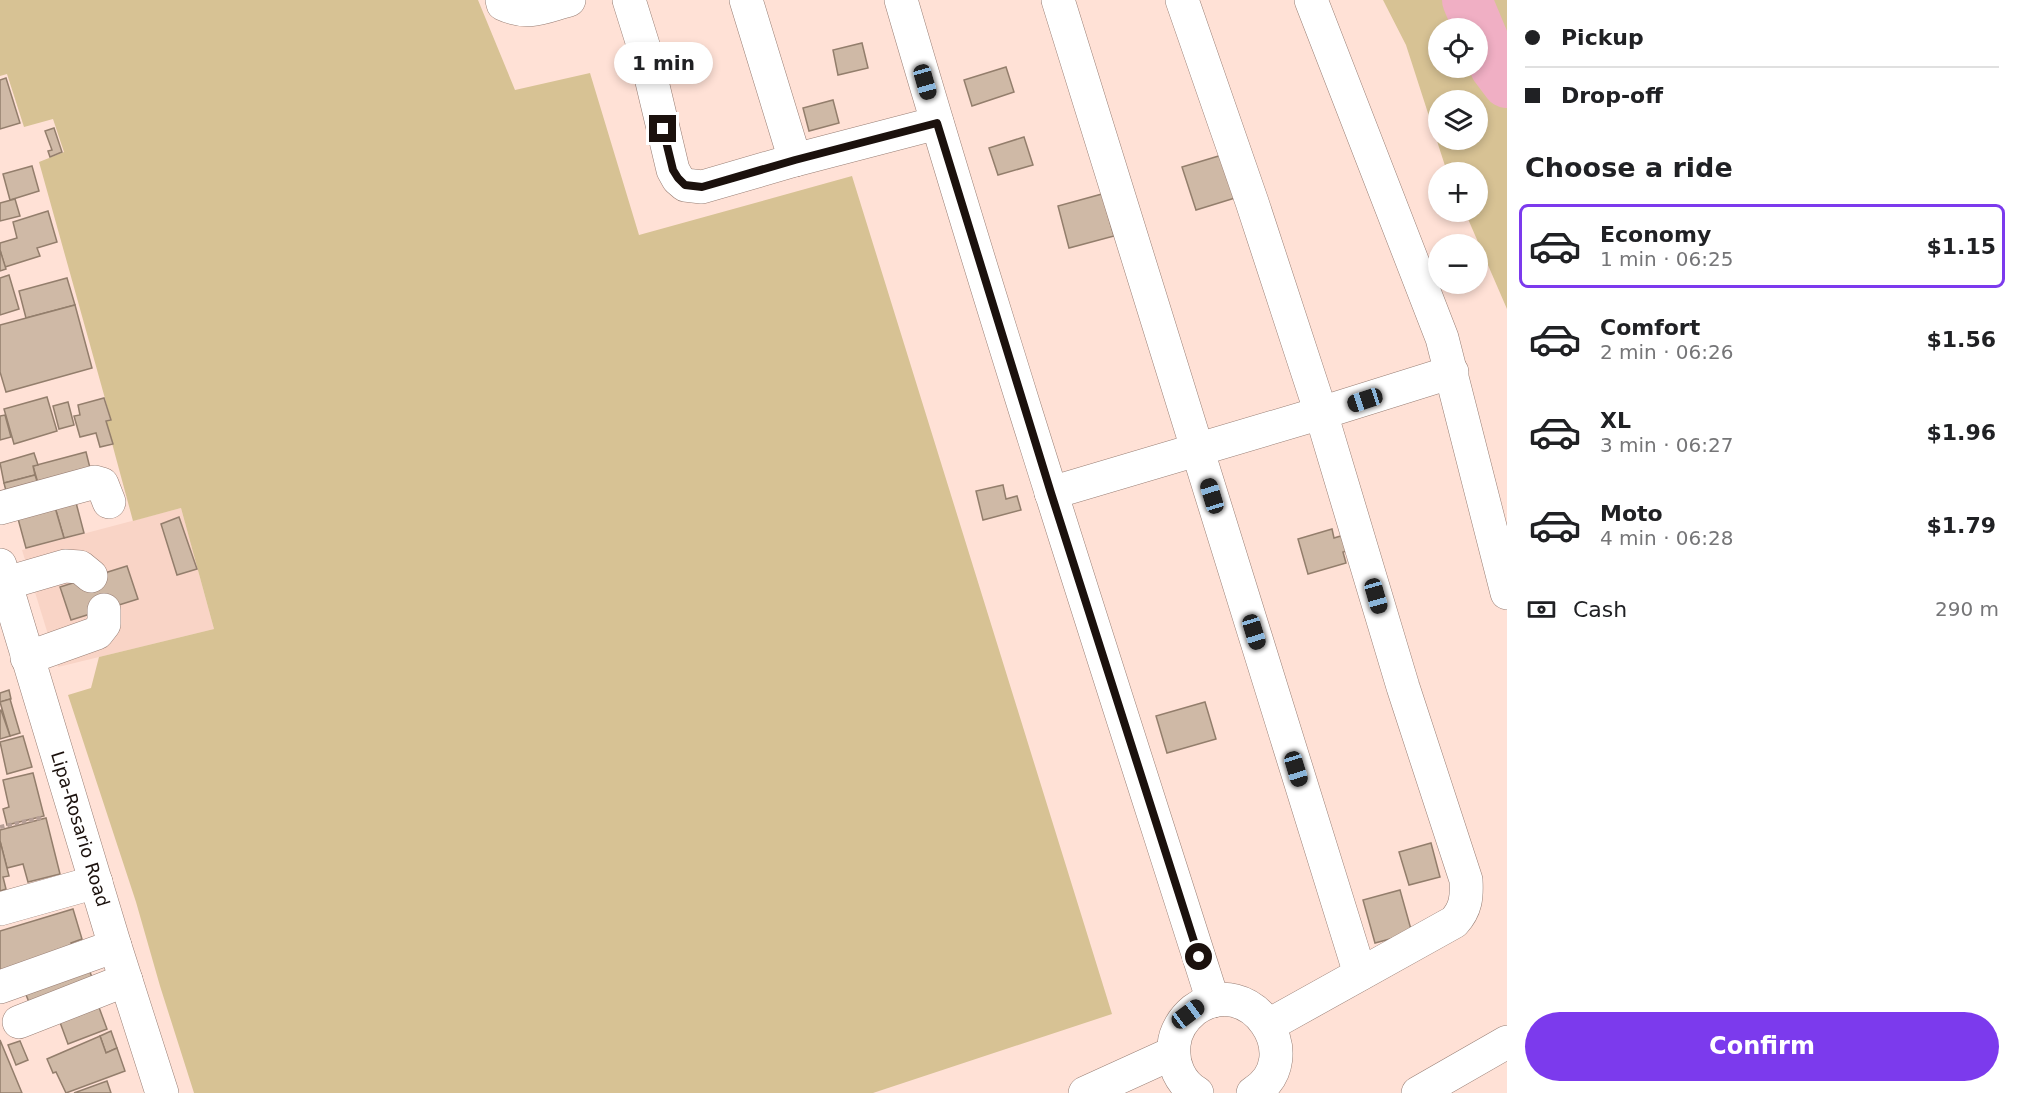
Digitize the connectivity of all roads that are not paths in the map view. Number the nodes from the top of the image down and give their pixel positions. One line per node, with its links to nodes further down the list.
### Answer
1 (502, 0): 2 (street)
2 (569, 0)
3 (629, 0): 10 (street)
4 (746, 0): 10 (street)
5 (901, 0): 9 (street)
6 (1058, 0): 13 (street)
7 (1182, 0): 12 (street)
8 (1311, 0): 11 (street)
9 (937, 123): 10 (street); 14 (street)
10 (795, 160)
11 (1452, 372): 12 (street); 19 (street)
12 (1321, 414): 13 (street); 25 (street)
13 (1198, 450): 14 (street); 25 (street)
14 (1051, 493): 28 (street)
15 (109, 502): 16 (street)
16 (0, 508)
17 (91, 576): 18 (street)
18 (2, 578): 21 (street, Lipa-Rosario Road)
19 (1507, 592)
20 (104, 610): 21 (street)
21 (27, 658): 22 (street, Lipa-Rosario Road)
22 (96, 882): 23 (street); 24 (street, Lipa-Rosario Road)
23 (0, 909)
24 (115, 946): 26 (street, Lipa-Rosario Road); 27 (street)
25 (1360, 974): 30 (street)
26 (126, 980): 29 (street); 33 (street, Lipa-Rosario Road)
27 (0, 987)
28 (1213, 1001): 30 (street); 32 (street)
29 (19, 1022)
30 (1269, 1025): 35 (street)
31 (1507, 1042): 36 (street)
32 (1178, 1080): 34 (street)
33 (162, 1093)
34 (1086, 1093)
35 (1252, 1093)
36 (1419, 1093)

